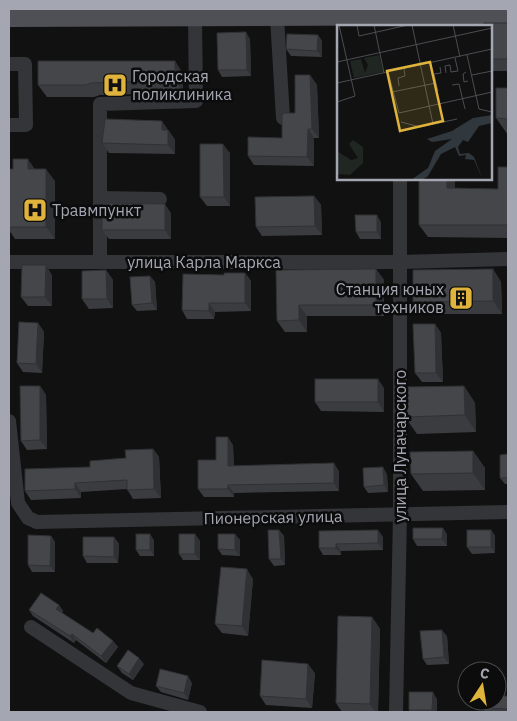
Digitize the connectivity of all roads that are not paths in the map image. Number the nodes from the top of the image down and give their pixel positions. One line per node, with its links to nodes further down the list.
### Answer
1 (60, 13): 2 (main road); 6 (main road)
2 (166, 13): 7 (main road)
3 (508, 16): 5 (main road)
4 (277, 17): 5 (main road); 7 (main road); 9 (street)
5 (401, 17)
6 (9, 18)
7 (195, 18): 12 (street)
8 (9, 64): 10 (street)
9 (283, 118)
10 (9, 125)
11 (400, 180): 17 (street, улица Луначарского)
12 (100, 198): 13 (street); 16 (street)
13 (160, 199)
14 (508, 259): 17 (street, улица Карла Маркса)
15 (9, 262): 16 (street, улица Карла Маркса)
16 (100, 262): 17 (street, улица Карла Маркса)
17 (400, 262): 20 (street, улица Луначарского)
18 (9, 421): 20 (street, Пионерская улица)
19 (508, 512): 20 (street, Пионерская улица)
20 (400, 514): 23 (street, улица Луначарского)
21 (31, 627): 22 (street)
22 (200, 712)
23 (396, 712)

